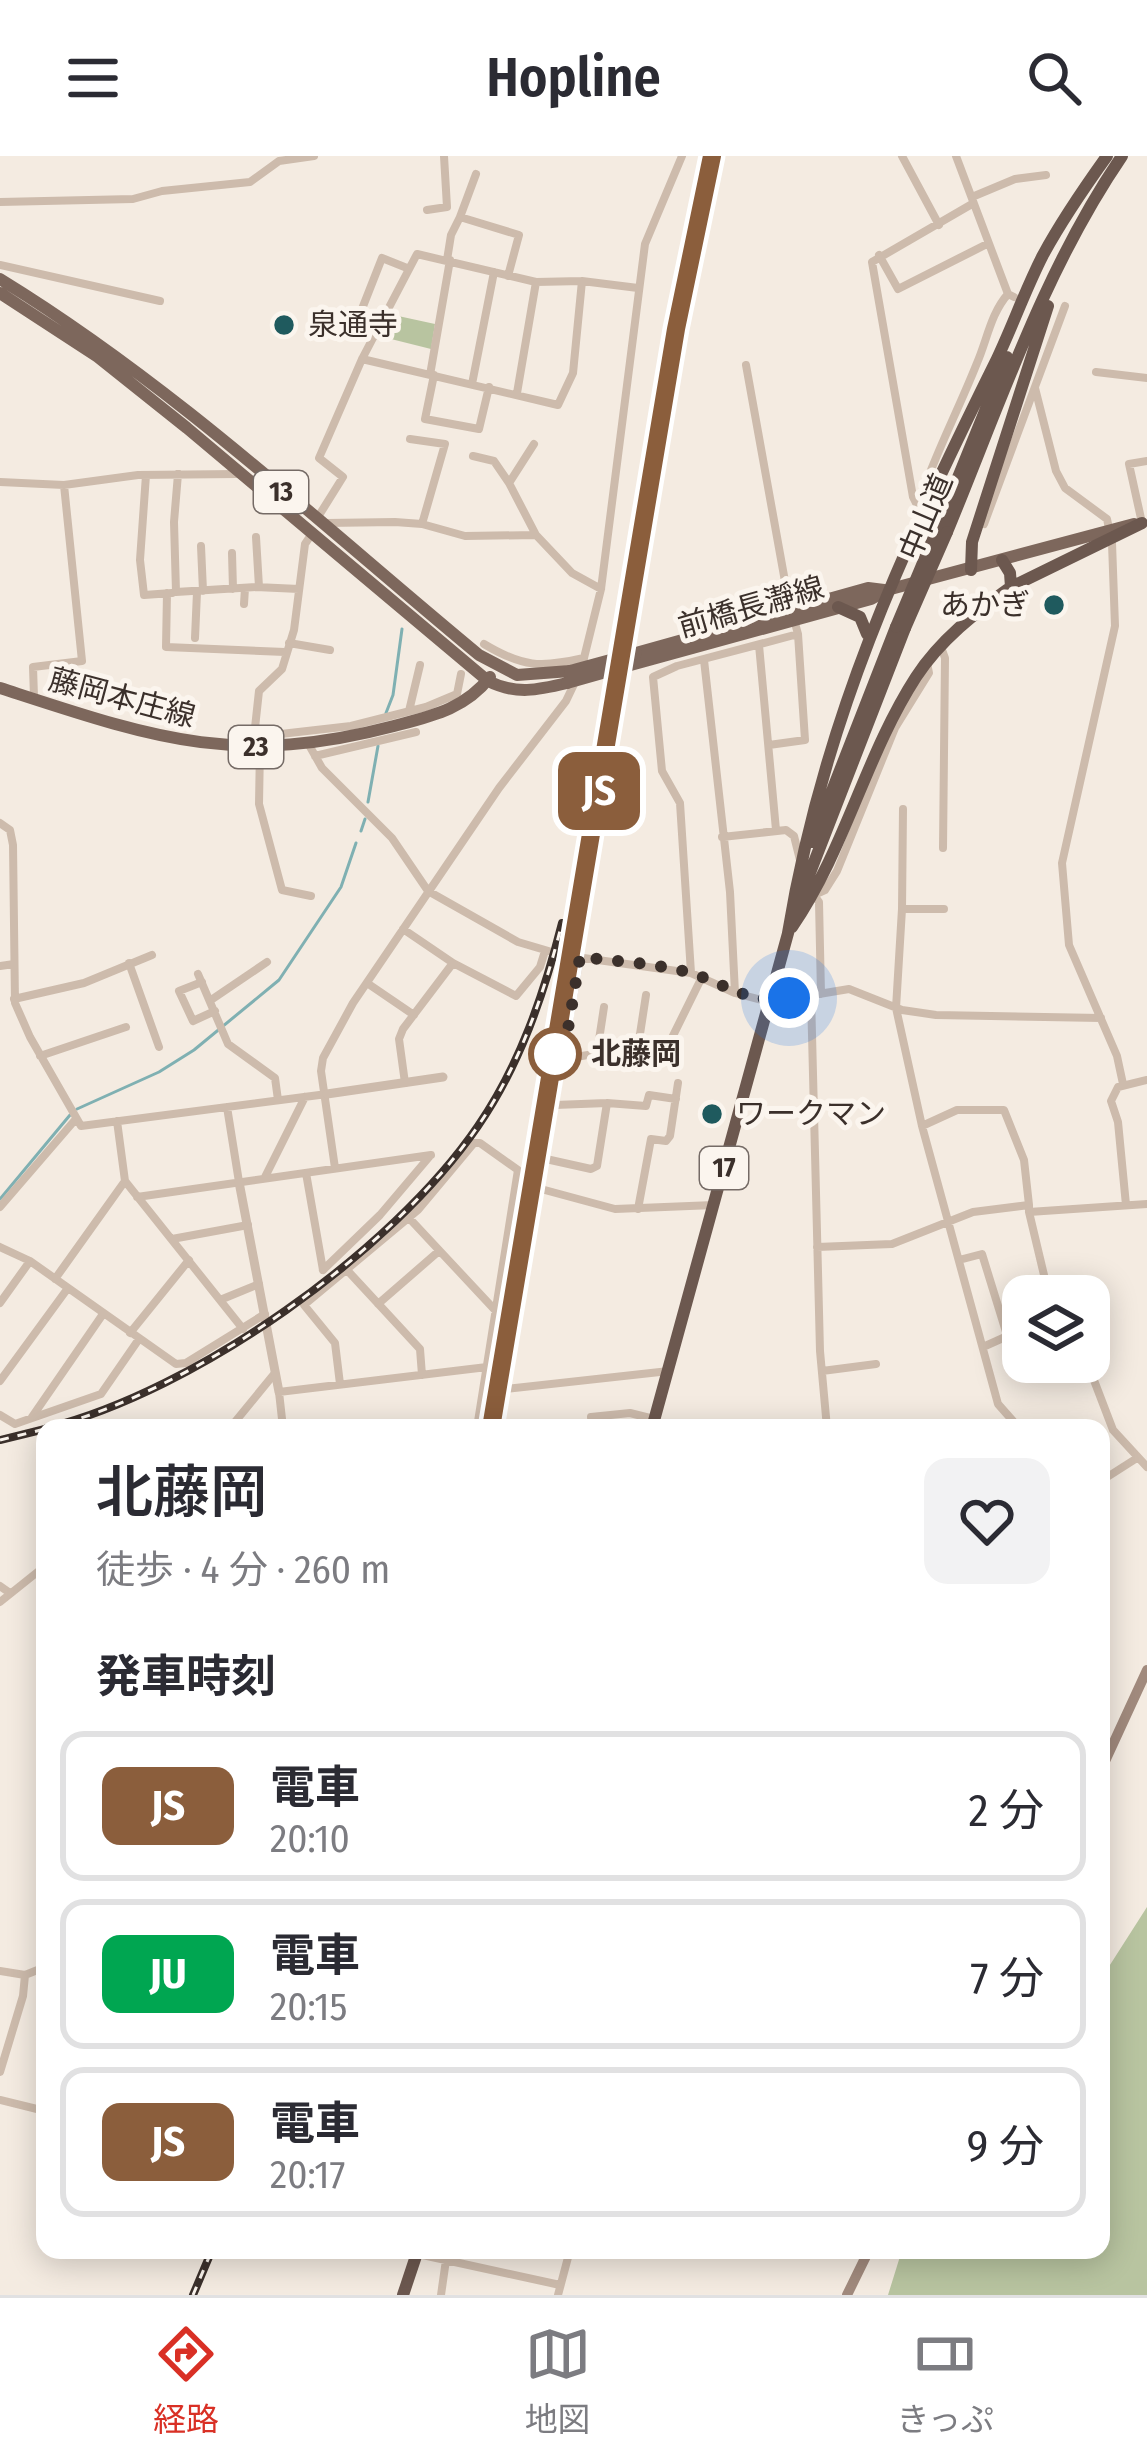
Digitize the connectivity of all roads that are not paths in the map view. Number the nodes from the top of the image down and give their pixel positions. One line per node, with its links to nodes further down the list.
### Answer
1 (314, 156): 11 (street)
2 (445, 156): 12 (street)
3 (682, 156): 26 (street)
4 (902, 156): 14 (street)
5 (956, 156): 10 (street)
6 (1108, 156): 50 (highway, 17); 55 (highway, 中山道 / 17)
7 (1122, 156): 15 (highway, 中山道 / 17)
8 (476, 174): 13 (street)
9 (1046, 176): 10 (street)
10 (972, 200): 14 (street); 16 (street)
11 (0, 202)
12 (427, 210)
13 (460, 217): 18 (street); 22 (street)
14 (939, 225): 17 (street)
15 (1072, 237): 55 (highway, 中山道 / 17); 62 (highway, 17)
16 (987, 244): 17 (street); 50 (street)
17 (879, 255): 50 (street)
18 (449, 260): 20 (street); 21 (street); 34 (street)
19 (0, 265): 28 (street)
20 (407, 268): 30 (street); 30 (street)
21 (494, 272): 22 (street); 36 (street)
22 (508, 276): 25 (street)
23 (0, 279): 53 (main road, 13)
24 (581, 281): 25 (street); 26 (street); 39 (street)
25 (536, 282): 39 (street)
26 (638, 288): 68 (street)
27 (0, 292): 44 (main road, 13)
28 (160, 301)
29 (1065, 306): 38 (street)
30 (380, 323): 31 (street)
31 (362, 359): 34 (street); 53 (street)
32 (746, 364): 74 (street)
33 (1096, 373): 35 (street)
34 (432, 375): 36 (street); 37 (street)
35 (1147, 378)
36 (472, 384): 37 (street)
37 (488, 388): 39 (street)
38 (1035, 388): 54 (street); 56 (street)
39 (516, 394)
40 (410, 439): 52 (street)
41 (534, 444): 48 (street)
42 (473, 456): 48 (street)
43 (1147, 461): 51 (street)
44 (238, 473): 45 (street); 53 (main road, 13)
45 (178, 474): 46 (street); 71 (street)
46 (146, 475): 49 (street); 71 (street)
47 (0, 482): 49 (street)
48 (508, 483): 57 (street)
49 (64, 484): 90 (street)
50 (919, 510): 69 (highway, 17)
51 (1144, 522): 56 (highway)
52 (422, 524): 53 (street); 57 (street)
53 (314, 526): 67 (street); 85 (main road, 13); 88 (main road, 13)
54 (981, 531)
55 (941, 532): 108 (highway, 中山道 / 17, bridge)
56 (1109, 533): 61 (main road, 前橋長瀞線); 64 (highway); 129 (street)
57 (536, 535): 68 (street)
58 (256, 537): 63 (street)
59 (201, 546): 70 (street)
60 (232, 553): 66 (street)
61 (1002, 560): 62 (main road, 前橋長瀞線); 64 (highway)
62 (971, 570): 69 (main road, 前橋長瀞線)
63 (260, 587): 65 (street); 67 (street)
64 (1011, 587): 79 (highway)
65 (245, 588): 66 (street); 72 (street)
66 (233, 589): 70 (street)
67 (299, 589): 80 (street)
68 (602, 589): 82 (street)
69 (887, 590): 73 (main road, 前橋長瀞線); 74 (main road, 前橋長瀞線); 76 (highway, 17)
70 (200, 592): 71 (street); 75 (street)
71 (172, 593): 80 (street)
72 (244, 604)
73 (838, 608): 74 (main road, 前橋長瀞線); 76 (highway)
74 (795, 621): 78 (street); 87 (main road, 前橋長瀞線, bridge); 87 (main road, 前橋長瀞線, bridge); 94 (street)
75 (195, 638)
76 (866, 641): 101 (highway, 17)
77 (484, 644): 82 (street)
78 (760, 645): 83 (street); 94 (street)
79 (940, 646): 100 (street); 103 (highway)
80 (287, 647): 81 (street); 93 (street)
81 (330, 650)
82 (585, 657): 102 (street)
83 (704, 660): 99 (street); 117 (street)
84 (420, 665): 91 (street)
85 (497, 666): 87 (main road); 88 (main road, 藤岡本庄線 / 23)
86 (461, 674): 91 (street)
87 (569, 677): 88 (main road, 前橋長瀞線)
88 (488, 681): 95 (main road, 藤岡本庄線 / 23)
89 (0, 688): 90 (main road, 藤岡本庄線 / 23)
90 (34, 699): 93 (main road, 藤岡本庄線 / 23)
91 (409, 711): 93 (street)
92 (416, 732): 95 (street)
93 (256, 744): 95 (main road, 藤岡本庄線 / 23); 104 (street)
94 (769, 745): 98 (street)
95 (312, 751): 102 (street)
96 (903, 809): 105 (street)
97 (0, 823): 115 (street)
98 (776, 830): 99 (street); 101 (street)
99 (722, 837): 119 (street)
100 (943, 848)
101 (800, 860): 108 (highway, 17)
102 (428, 892): 107 (street); 109 (street)
103 (814, 895): 108 (highway); 120 (street)
104 (311, 896)
105 (902, 909): 106 (street); 126 (street)
106 (944, 909)
107 (404, 929): 114 (street); 118 (street)
108 (788, 933): 124 (highway, 中山道 / 17)
109 (545, 951): 111 (street); 114 (street)
110 (152, 955): 113 (street)
111 (580, 957): 117 (street); 134 (street)
112 (267, 962): 123 (street)
113 (129, 963): 122 (street); 131 (street)
114 (453, 963): 128 (street)
115 (14, 964): 116 (street); 122 (street)
116 (0, 966)
117 (696, 976): 119 (street); 135 (street)
118 (367, 982): 128 (street); 141 (street)
119 (735, 993): 124 (street)
120 (816, 994): 124 (street); 126 (street); 170 (street)
121 (646, 995): 132 (street)
122 (14, 999): 133 (street)
123 (211, 1000): 127 (street); 127 (street)
124 (770, 1001): 160 (highway, 中山道 / 17)
125 (604, 1007): 132 (street)
126 (896, 1008): 129 (street); 150 (street)
127 (216, 1011): 144 (street)
128 (414, 1015): 138 (street)
129 (1101, 1018): 140 (street)
130 (126, 1027): 133 (street)
131 (159, 1047)
132 (597, 1054): 134 (street)
133 (40, 1056): 148 (street)
134 (563, 1059): 146 (street)
135 (660, 1062)
136 (443, 1077): 138 (street)
137 (1147, 1080): 140 (street)
138 (405, 1083): 141 (street)
139 (678, 1083): 143 (street)
140 (1123, 1084): 161 (street)
141 (327, 1094): 142 (street); 152 (street)
142 (305, 1097): 144 (street); 154 (street)
143 (676, 1099): 145 (street); 164 (street)
144 (278, 1100): 147 (street)
145 (607, 1103): 146 (street); 151 (street)
146 (555, 1105): 151 (street)
147 (227, 1107): 149 (street); 156 (street)
148 (75, 1120): 149 (street); 162 (street)
149 (117, 1121): 155 (street)
150 (922, 1126): 163 (street); 166 (street)
151 (546, 1159): 157 (street)
152 (335, 1168): 153 (street); 153 (street)
153 (306, 1173): 154 (street)
154 (264, 1179): 156 (street)
155 (125, 1181): 158 (street); 177 (street)
156 (239, 1182): 158 (street); 167 (street)
157 (541, 1189): 164 (street); 193 (street)
158 (136, 1197): 168 (street)
159 (1147, 1204): 161 (street)
160 (714, 1205): 164 (street); 193 (highway, 中山道 / 17)
161 (1126, 1205): 163 (street)
162 (0, 1207)
163 (1029, 1208): 166 (street); 176 (street)
164 (638, 1209)
165 (409, 1218): 171 (street); 175 (street); 183 (street)
166 (947, 1220): 170 (street); 173 (street)
167 (248, 1225): 168 (street); 178 (street)
168 (171, 1239): 172 (street)
169 (0, 1247): 174 (street)
170 (817, 1247): 194 (street)
171 (439, 1251): 182 (street); 183 (street)
172 (189, 1260): 180 (street); 188 (street)
173 (959, 1260): 186 (street); 190 (street)
174 (30, 1261): 177 (street); 181 (street)
175 (347, 1270): 182 (street); 199 (street)
176 (1044, 1275)
177 (55, 1279): 179 (street)
178 (259, 1284): 180 (street); 185 (street)
179 (68, 1288): 184 (street); 197 (street)
180 (220, 1300): 187 (street)
181 (0, 1303)
182 (378, 1304): 196 (street)
183 (495, 1310): 192 (street)
184 (103, 1314): 188 (street); 211 (street)
185 (265, 1314): 187 (street); 195 (street)
186 (1002, 1320)
187 (244, 1329): 188 (street)
188 (134, 1336): 211 (street)
189 (1002, 1338): 190 (street)
190 (983, 1347): 209 (street)
191 (877, 1364): 194 (street)
192 (487, 1367): 196 (street); 204 (street)
193 (669, 1371): 207 (highway, 中山道 / 17)
194 (822, 1371): 208 (street)
195 (276, 1372): 200 (street); 202 (street)
196 (422, 1375): 199 (street)
197 (0, 1381)
198 (1095, 1383): 210 (street)
199 (340, 1384): 200 (street)
200 (279, 1392): 203 (street)
201 (0, 1415): 211 (street)
202 (237, 1419)
203 (282, 1419)
204 (478, 1419)
205 (593, 1419): 206 (street)
206 (643, 1419)
207 (654, 1419)
208 (826, 1419)
209 (1009, 1419)
210 (1109, 1419)
211 (29, 1420)
212 (1110, 1422): 213 (street)
213 (1137, 1458): 214 (street); 215 (street)
214 (1147, 1467)
215 (1110, 1475)
216 (36, 1573): 218 (street)
217 (0, 1586): 218 (street)
218 (10, 1593): 219 (street)
219 (0, 1602)
220 (1147, 1670): 221 (main road)
221 (1110, 1750)
222 (0, 1971): 224 (street)
223 (36, 1971): 224 (street)
224 (25, 1975): 225 (street)
225 (0, 2072)
226 (0, 2100): 227 (street)
227 (36, 2108)
228 (415, 2259): 234 (highway)
229 (442, 2259): 232 (street)
230 (568, 2259): 233 (street)
231 (864, 2259): 236 (main road)
232 (446, 2260): 233 (street); 235 (street)
233 (559, 2290)
234 (403, 2295)
235 (441, 2295)
236 (847, 2295)

